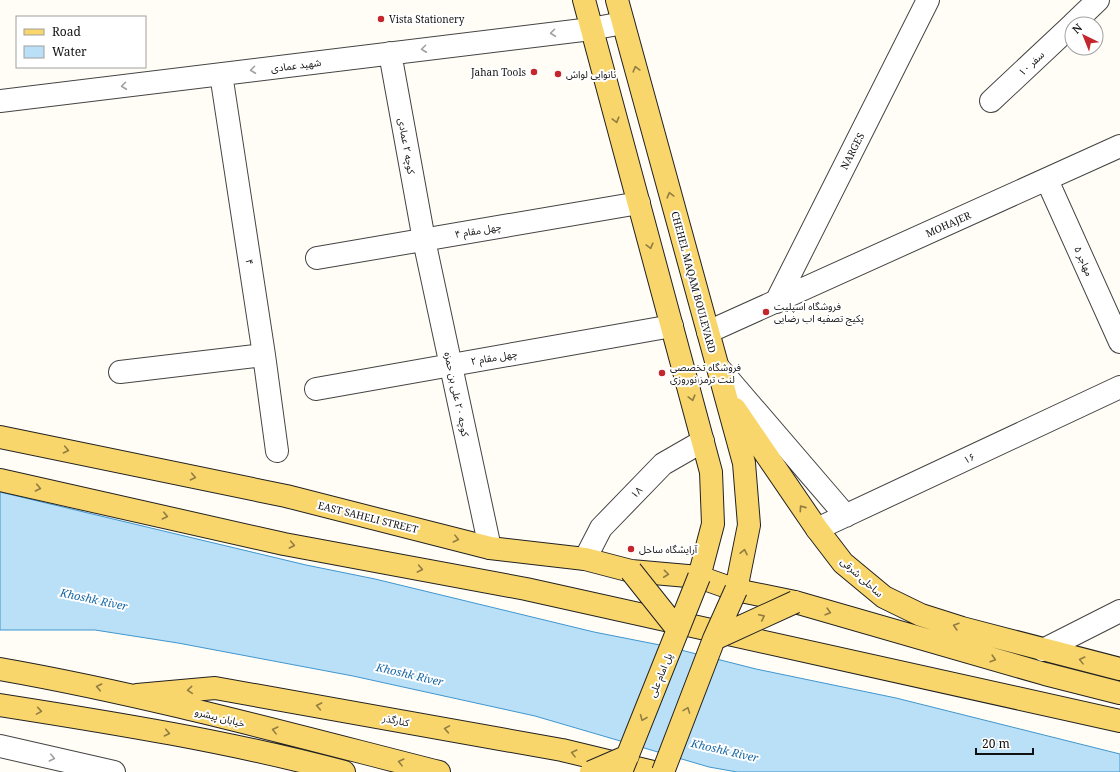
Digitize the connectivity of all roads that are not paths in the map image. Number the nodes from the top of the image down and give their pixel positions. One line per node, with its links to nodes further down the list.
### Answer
1 (584, 0): 7 (main road)
2 (617, 0): 6 (main road, CHEHEL MAQAM BOULEVARD)
3 (928, 0): 18 (street, NARGES)
4 (1098, 0): 5 (street, ۱۰ سفر)
5 (1081, 16)
6 (624, 23): 7 (street, شهید عمادی); 20 (main road, CHEHEL MAQAM BOULEVARD, one-way to 6)
7 (591, 29): 9 (street, شهید عمادی, one-way to 9); 15 (main road, one-way to 15)
8 (1064, 32): 12 (street, ۱۰ سفر)
9 (390, 53): 10 (street, شهید عمادی, one-way to 10); 16 (street, کوچه ۲ عمادی)
10 (221, 74): 11 (street, شهید عمادی, one-way to 11); 22 (street, ۴)
11 (0, 101)
12 (991, 101)
13 (1120, 146): 14 (street, MOHAJER)
14 (1048, 180): 18 (street, MOHAJER); 21 (street, ۵ مهاجر)
15 (639, 203): 16 (street, چهل مقام ۴); 19 (main road, one-way to 19)
16 (424, 240): 17 (street, چهل مقام ۴); 23 (street, کوچه ۲۰ علی بن حمزه)
17 (317, 258)
18 (776, 302): 20 (street, MOHAJER)
19 (672, 326): 23 (street, چهل مقام ۲); 30 (main road, one-way to 30)
20 (708, 332): 24 (main road, CHEHEL MAQAM BOULEVARD)
21 (1120, 342)
22 (264, 355): 25 (street); 31 (street, ۴)
23 (451, 365): 27 (street, چهل مقام ۲); 35 (street, کوچه ۲۰ علی بن حمزه)
24 (718, 367): 28 (main road, CHEHEL MAQAM BOULEVARD); 33 (street)
25 (120, 372)
26 (1120, 387): 33 (street, ۱۶)
27 (316, 389)
28 (725, 394): 34 (main road, ساحلی شرقی, one-way to 28); 39 (main road, CHEHEL MAQAM BOULEVARD, one-way to 28)
29 (0, 437): 35 (main road, EAST SAHELI STREET, one-way to 35)
30 (703, 441): 36 (street, ۱۸); 38 (main road)
31 (277, 451)
32 (0, 480): 50 (main road, one-way to 50)
33 (846, 516): 34 (street, ۱۶)
34 (817, 529): 44 (main road, ساحلی شرقی, one-way to 34)
35 (490, 548): 36 (main road, EAST SAHELI STREET)
36 (585, 559): 37 (main road, EAST SAHELI STREET)
37 (631, 571): 38 (main road, EAST SAHELI STREET, one-way to 38); 42 (main road, bridge)
38 (699, 577): 39 (main road, EAST SAHELI STREET); 42 (main road, پل امام علی, bridge)
39 (736, 590): 40 (main road); 43 (main road, bridge)
40 (795, 602): 43 (main road, one-way to 40, bridge); 47 (main road, one-way to 47)
41 (1120, 611): 44 (street)
42 (678, 630): 52 (main road, پل امام علی, one-way to 52, bridge)
43 (714, 639): 53 (main road, one-way to 43, bridge)
44 (1043, 650): 46 (main road, ساحلی شرقی, one-way to 44)
45 (0, 669): 48 (main road, خیابان پیشرو, one-way to 45)
46 (1120, 669)
47 (1120, 693)
48 (137, 696): 53 (main road, کنارگذر, one-way to 48); 56 (main road, خیابان پیشرو, one-way to 48)
49 (0, 705): 55 (main road, one-way to 55)
50 (1120, 721)
51 (0, 746): 54 (street, one-way to 54)
52 (624, 764): 57 (main road, bridge)
53 (663, 770)
54 (114, 772)
55 (344, 772)
56 (439, 772)
57 (591, 772)

